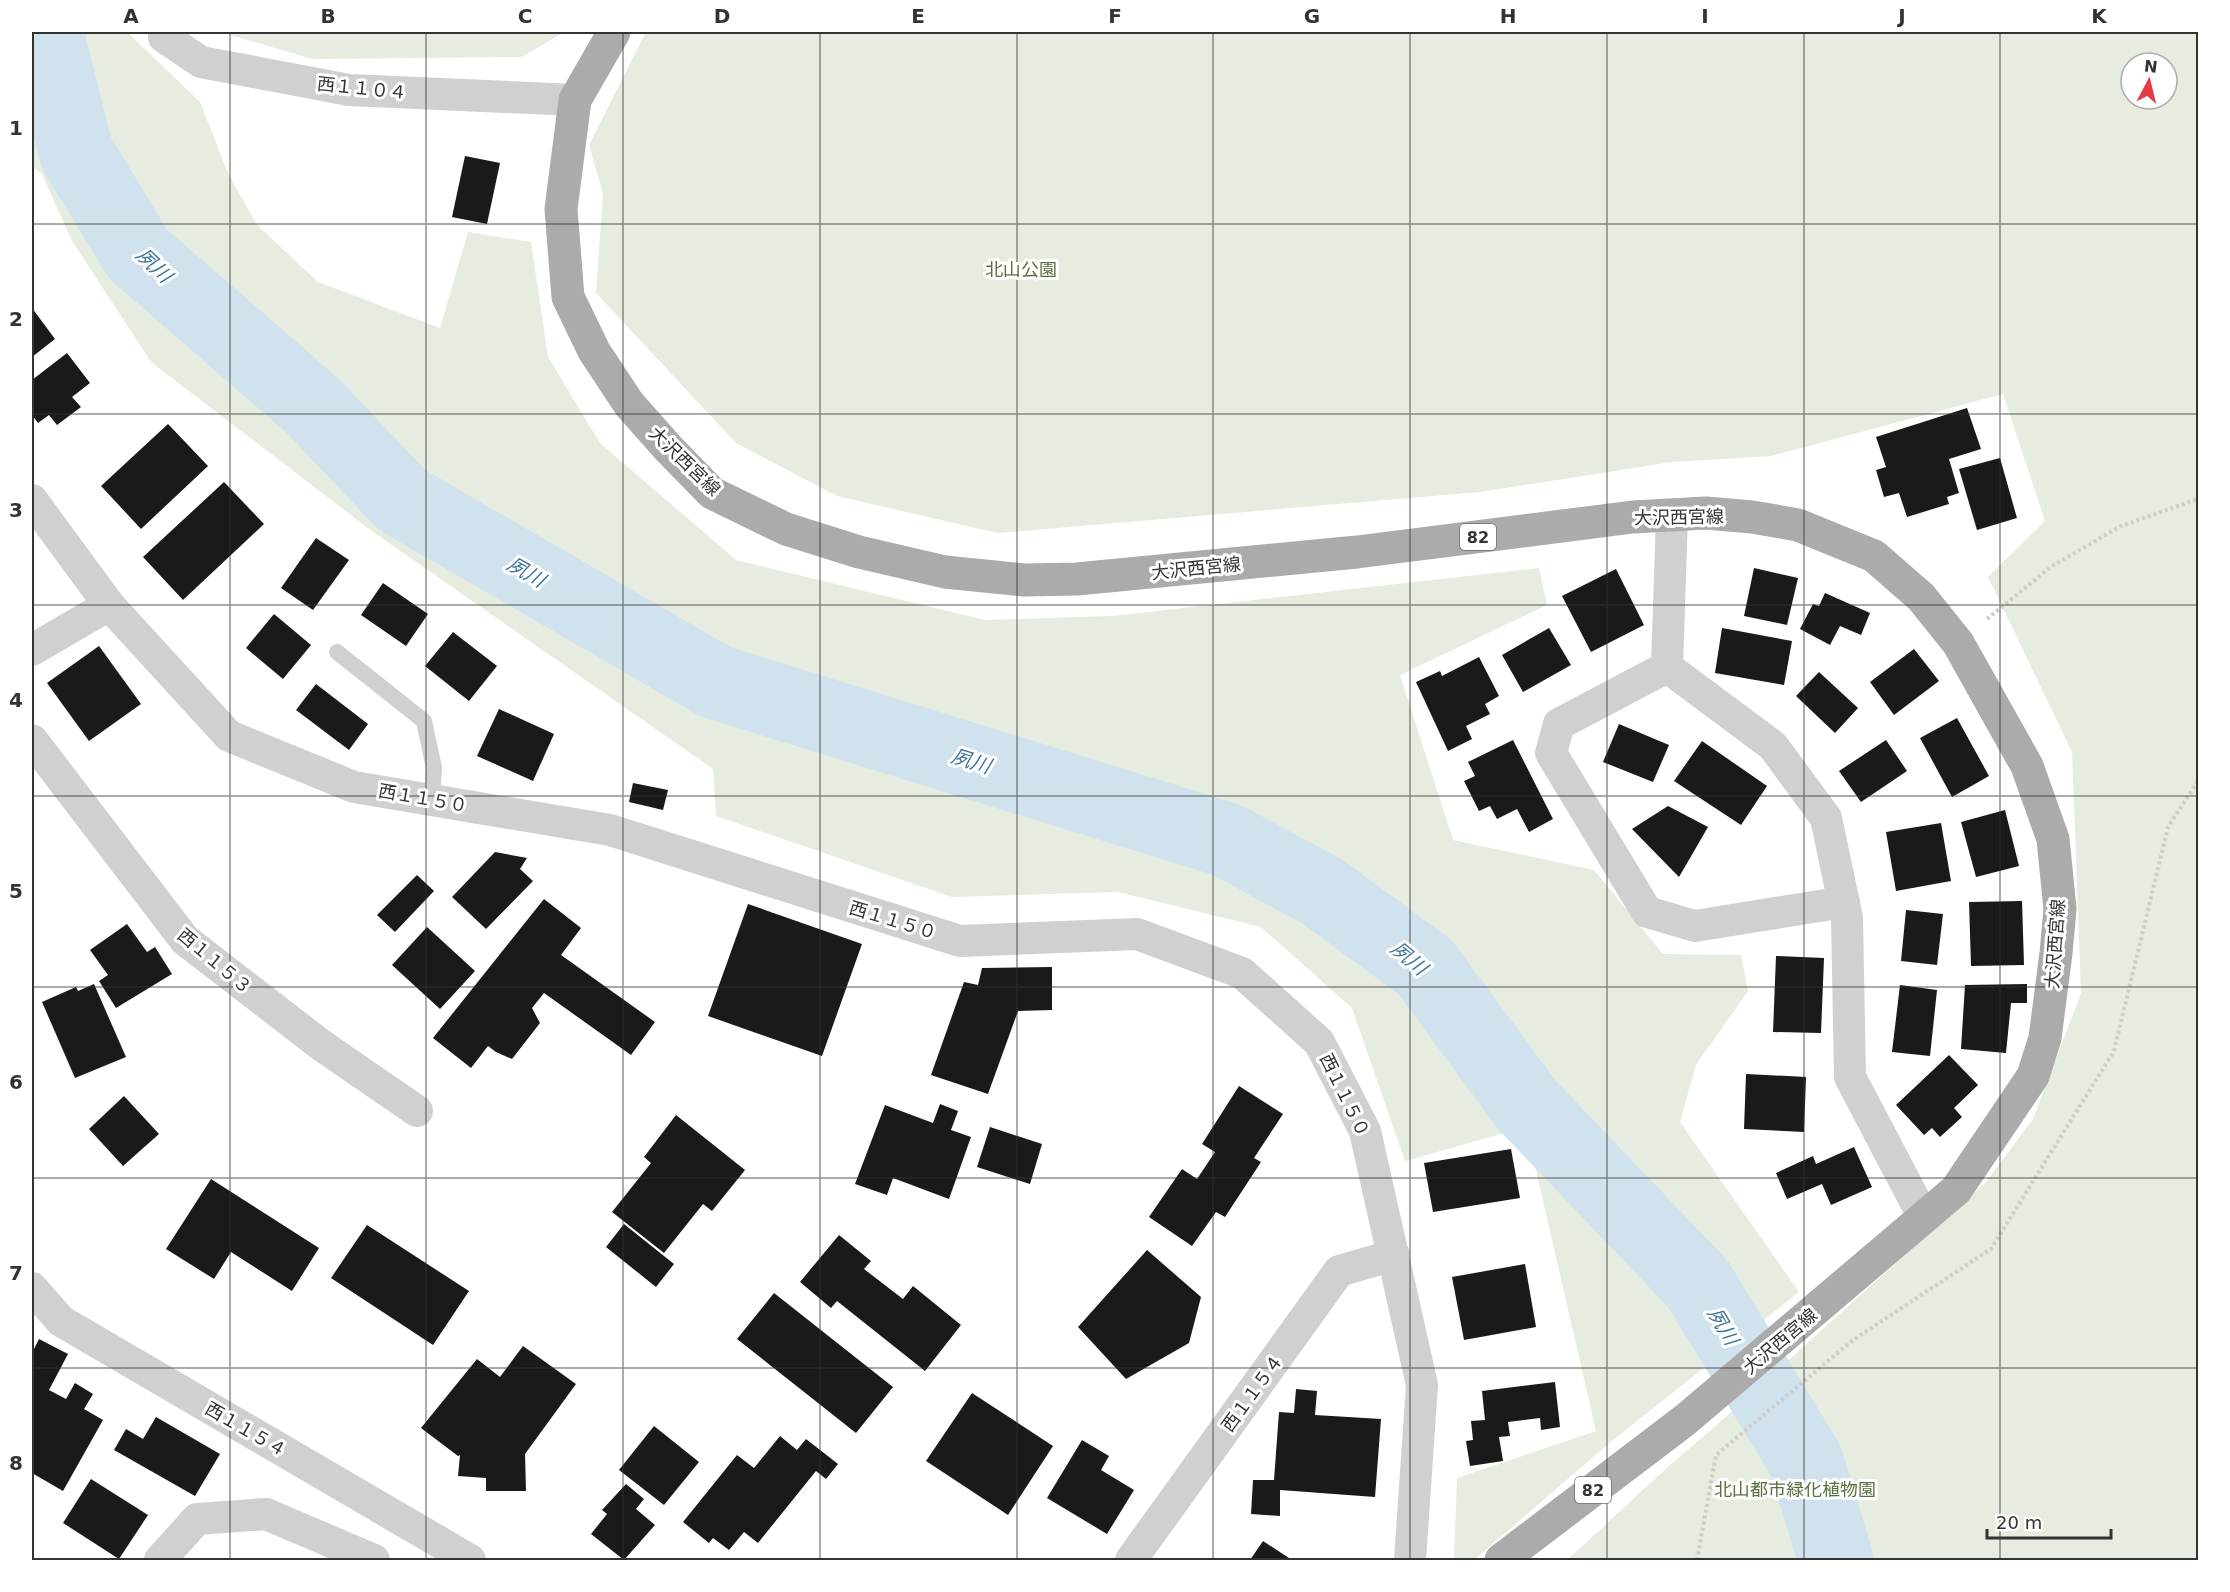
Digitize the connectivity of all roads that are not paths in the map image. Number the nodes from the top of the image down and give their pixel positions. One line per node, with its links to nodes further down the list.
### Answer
1 (164, 32): 3 (street, 西１１０４)
2 (614, 32): 3 (main road, 大沢西宮線 / 82)
3 (574, 100): 5 (main road, 大沢西宮線 / 82)
4 (32, 500): 6 (street, 西１１５０)
5 (1672, 515): 9 (street); 14 (main road, 大沢西宮線 / 82)
6 (109, 605): 7 (street); 11 (street, 西１１５０)
7 (32, 650)
8 (337, 652): 11 (lane)
9 (1666, 668): 12 (street); 12 (street)
10 (32, 740): 13 (street, 西１１５３)
11 (432, 800): 15 (street, 西１１５０)
12 (1844, 902): 14 (street)
13 (417, 1111)
14 (1924, 1218): 22 (main road, 大沢西宮線 / 82)
15 (1394, 1255): 20 (street, 西１１５４); 21 (street, 西１１５０)
16 (32, 1288): 19 (street, 西１１５４)
17 (160, 1560): 18 (street)
18 (374, 1560)
19 (470, 1560)
20 (1131, 1560)
21 (1410, 1560)
22 (1501, 1560)

